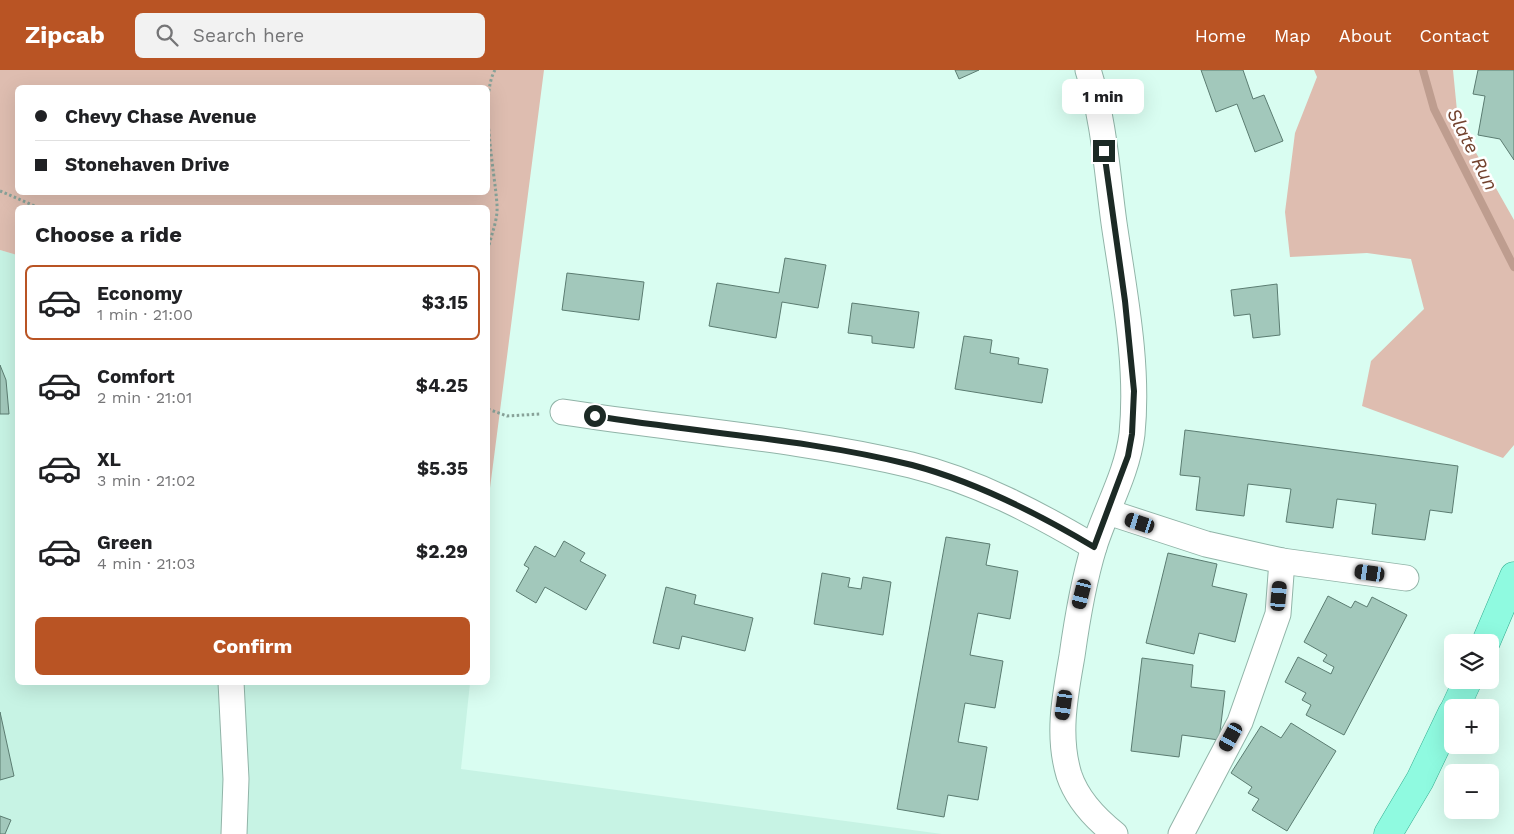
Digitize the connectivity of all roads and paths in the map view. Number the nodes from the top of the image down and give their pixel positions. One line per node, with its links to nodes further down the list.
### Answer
1 (495, 70): 3 (path)
2 (1088, 70): 10 (street)
3 (490, 91)
4 (490, 153): 7 (path)
5 (0, 191): 6 (path)
6 (32, 205)
7 (490, 243)
8 (490, 410): 9 (path)
9 (563, 412): 11 (street)
10 (1108, 512): 11 (street); 12 (street)
11 (1094, 547): 19 (street)
12 (1282, 561): 14 (street); 20 (street)
13 (1514, 576): 15 (main road)
14 (1406, 578)
15 (1489, 634)
16 (231, 685): 18 (street)
17 (1444, 730): 21 (main road)
18 (234, 834)
19 (1115, 834)
20 (1181, 834)
21 (1388, 834)

